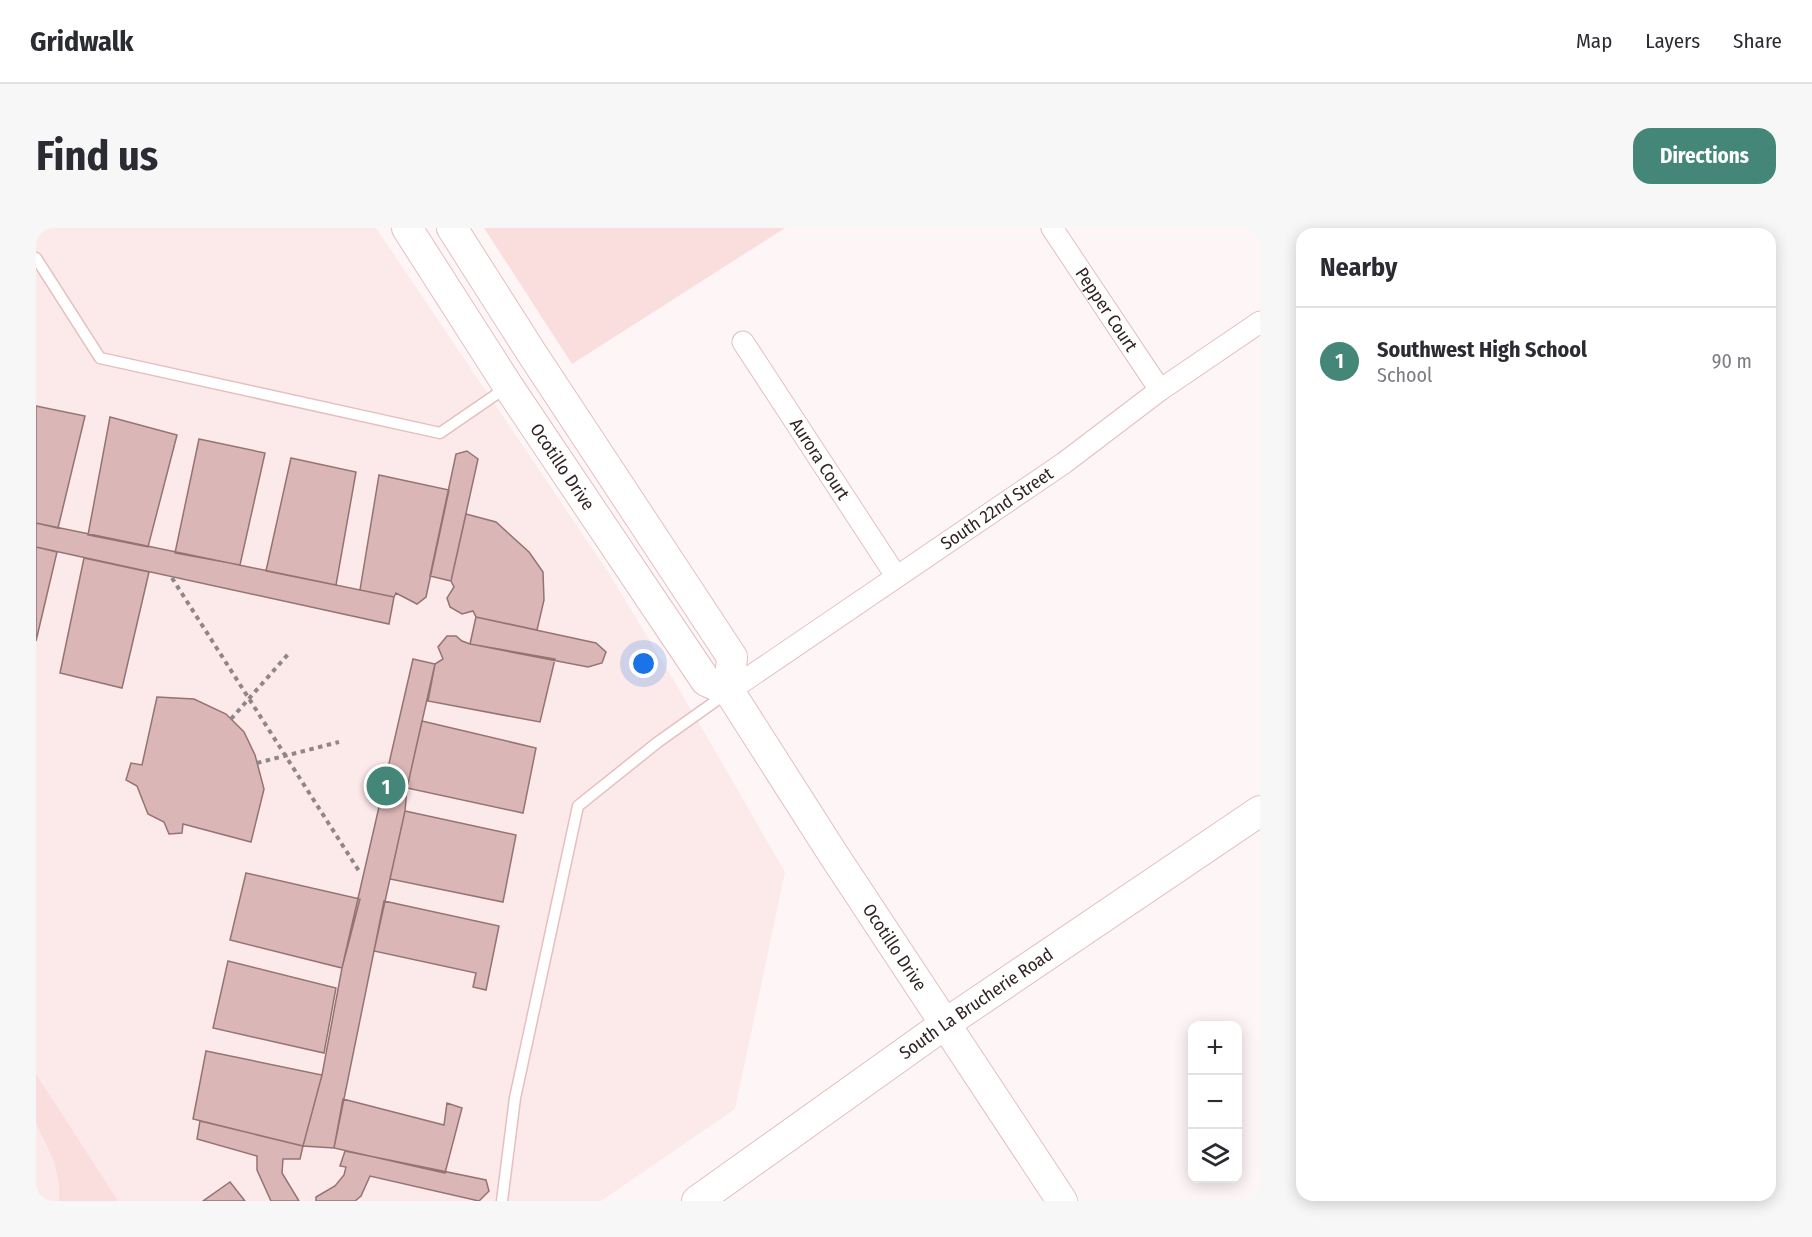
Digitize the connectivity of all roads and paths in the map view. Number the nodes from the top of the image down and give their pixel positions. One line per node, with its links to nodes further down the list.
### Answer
1 (407, 228): 7 (street, Ocotillo Drive)
2 (452, 228): 12 (street, Ocotillo Drive)
3 (1052, 228): 8 (street, Pepper Court)
4 (36, 258): 7 (lane)
5 (1260, 322): 8 (street, South 22nd Street)
6 (743, 342): 9 (street, Aurora Court)
7 (508, 386): 12 (street, Ocotillo Drive)
8 (1160, 390): 9 (street, South 22nd Street)
9 (896, 576): 12 (street, South 22nd Street)
10 (172, 578): 13 (path)
11 (290, 652): 13 (path)
12 (729, 691): 20 (street, Ocotillo Drive); 21 (lane)
13 (248, 697): 14 (path); 16 (path)
14 (231, 719)
15 (339, 742): 16 (path)
16 (285, 756): 17 (path); 19 (path)
17 (257, 764)
18 (1260, 811): 20 (street, South La Brucherie Road)
19 (359, 871)
20 (945, 1024): 22 (street, South La Brucherie Road); 23 (street, Ocotillo Drive)
21 (502, 1201)
22 (697, 1201)
23 (1062, 1201)

